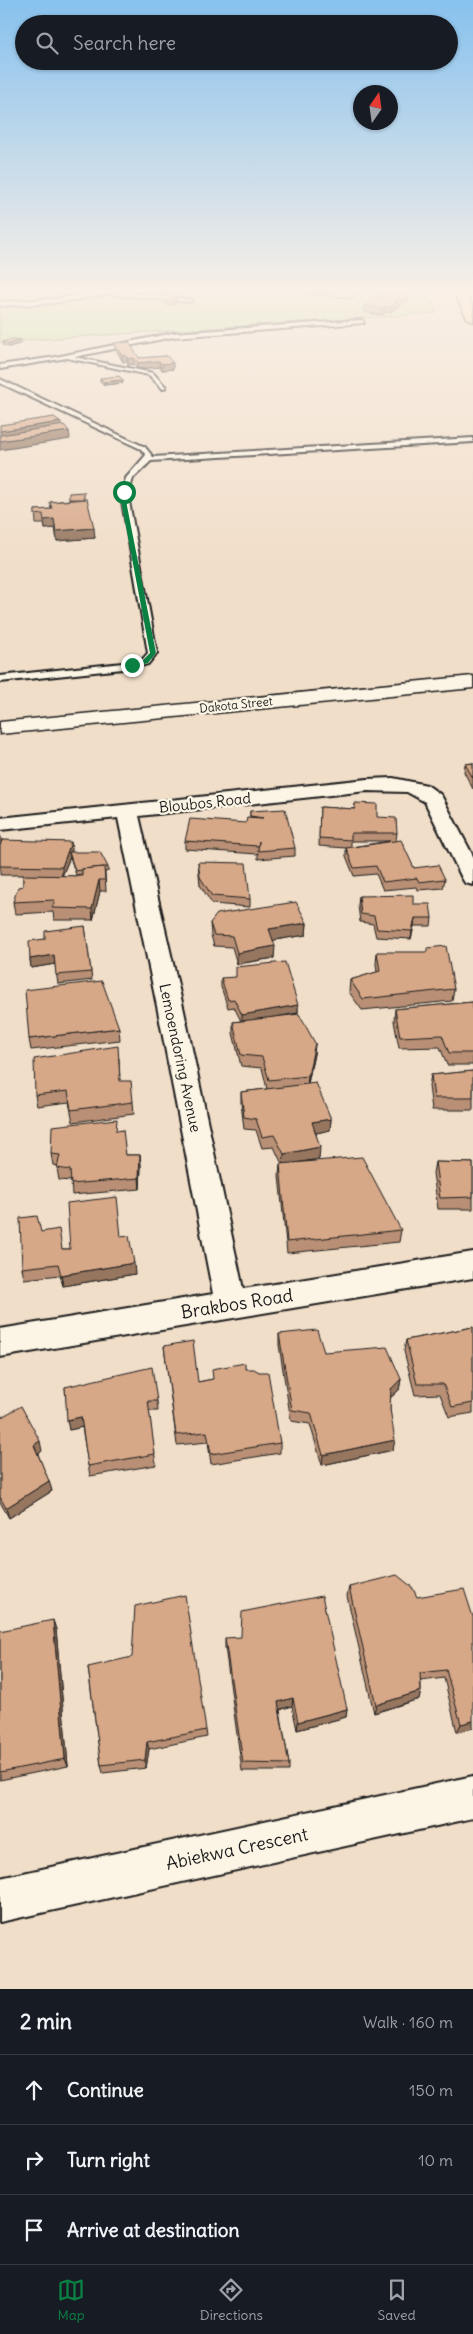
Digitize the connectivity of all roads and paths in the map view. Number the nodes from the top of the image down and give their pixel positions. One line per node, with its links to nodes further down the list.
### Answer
1 (4, 383): 5 (lane)
2 (159, 383): 3 (lane)
3 (163, 387)
4 (0, 388): 5 (lane)
5 (20, 391): 7 (lane)
6 (473, 440): 7 (lane)
7 (150, 459): 8 (lane)
8 (0, 679)
9 (473, 682): 10 (street, Dakota Street)
10 (0, 728)
11 (126, 811): 12 (street, Bloubos Road); 13 (street, Bloubos Road); 15 (street, Lemoendoring Avenue)
12 (0, 824)
13 (473, 878)
14 (473, 1265): 15 (street, Brakbos Road)
15 (231, 1305): 16 (street, Brakbos Road)
16 (0, 1343)
17 (473, 1797): 18 (street, Abiekwa Crescent)
18 (0, 1900)

